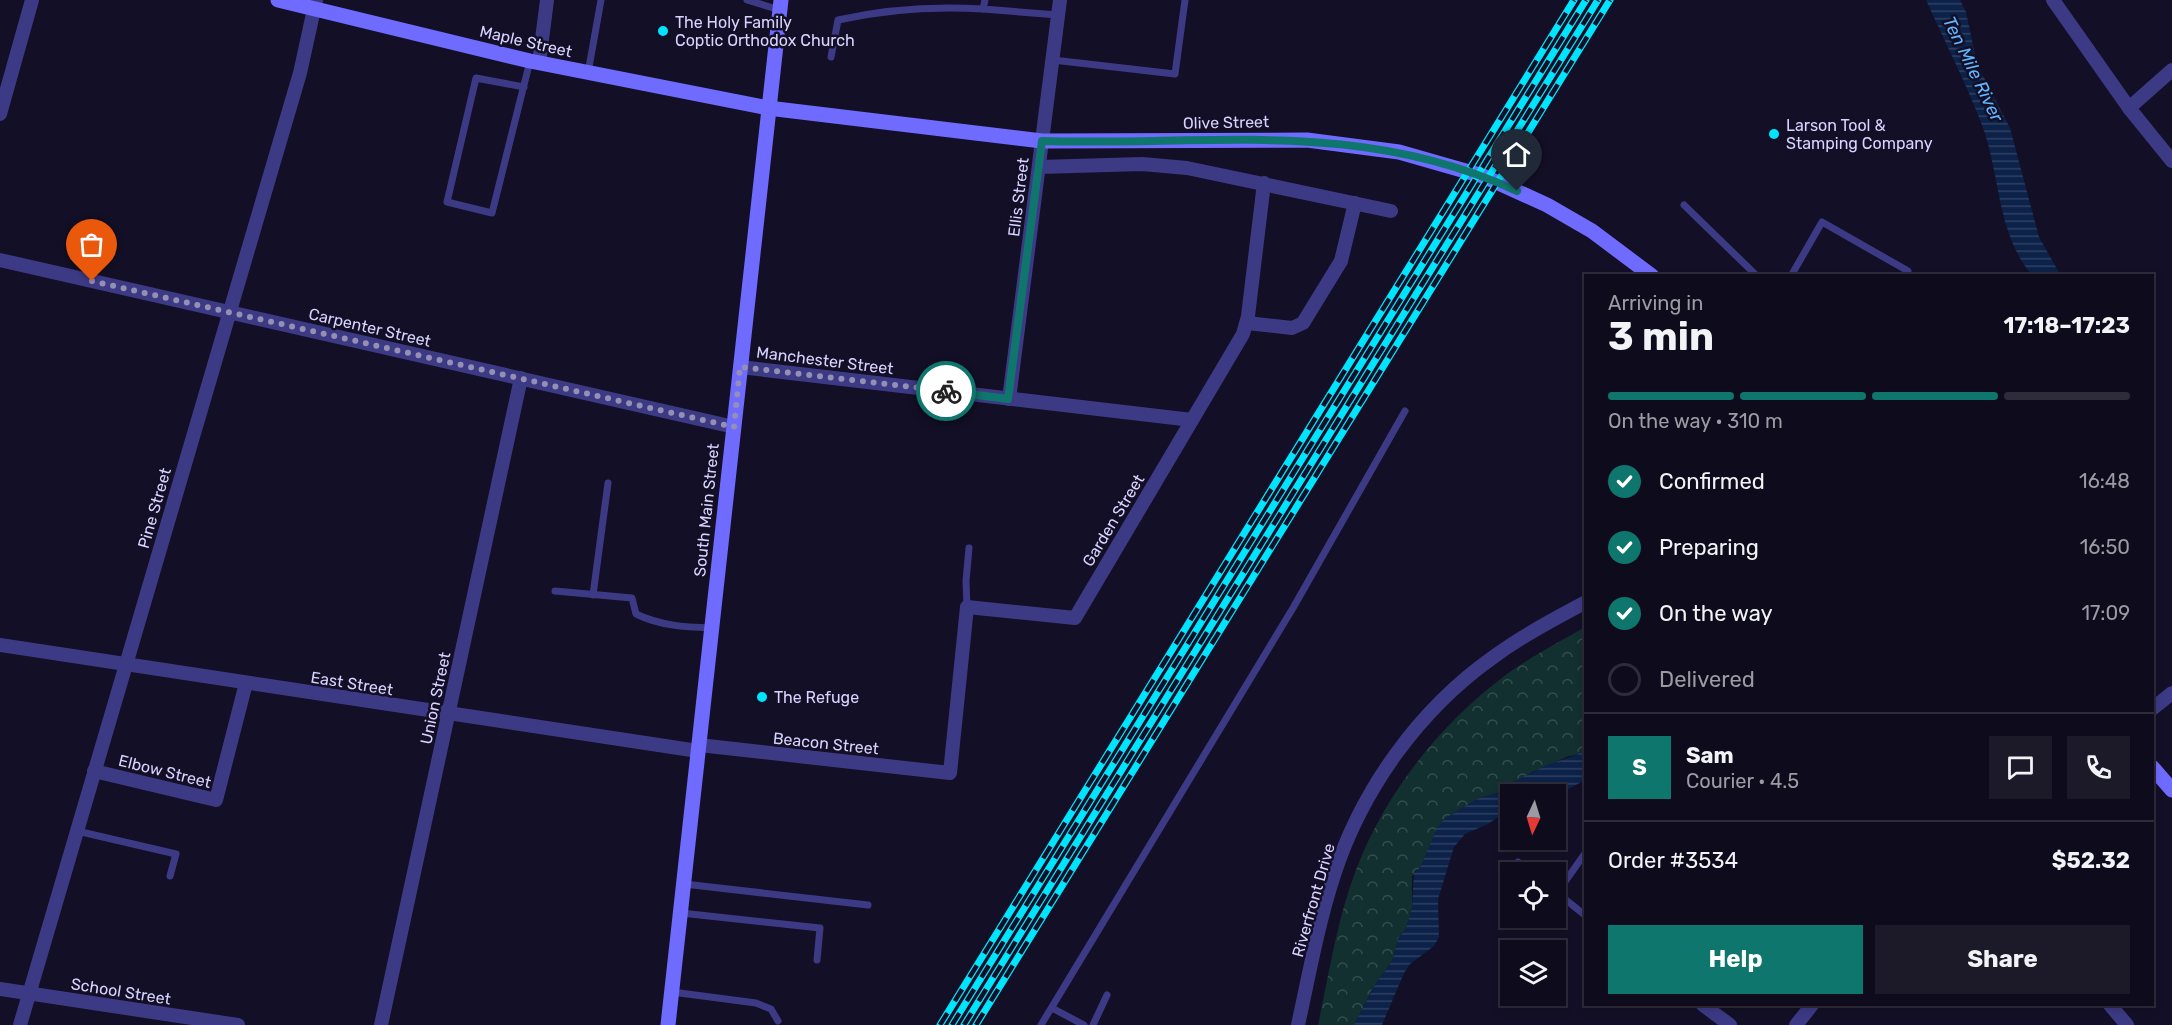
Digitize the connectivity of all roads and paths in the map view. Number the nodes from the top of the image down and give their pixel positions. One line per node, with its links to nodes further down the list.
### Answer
1 (32, 0): 22 (street)
2 (278, 0): 10 (main road, Maple Street)
3 (547, 0): 16 (street)
4 (601, 0): 18 (lane)
5 (747, 0): 11 (lane)
6 (985, 0): 12 (lane)
7 (1060, 0): 13 (street, Ellis Street)
8 (1185, 0): 15 (lane)
9 (2053, 0): 21 (street)
10 (316, 5): 16 (main road, Maple Street); 35 (street, Pine Street)
11 (781, 5): 20 (main road, South Main Street)
12 (983, 9): 13 (lane); 14 (lane)
13 (1058, 15): 15 (street, Ellis Street)
14 (831, 57)
15 (1053, 60): 23 (street, Ellis Street)
16 (535, 62): 18 (main road, Maple Street); 19 (lane)
17 (2172, 70): 21 (street)
18 (588, 73): 20 (main road, Maple Street)
19 (524, 87): 19 (lane)
20 (768, 108): 23 (main road, Olive Street); 37 (main road, South Main Street)
21 (2128, 108): 24 (street)
22 (0, 114)
23 (1042, 141): 25 (street, Ellis Street); 31 (main road, Olive Street)
24 (2172, 161)
25 (1039, 167): 26 (street); 39 (street, Ellis Street)
26 (1264, 183): 27 (street); 36 (street, Garden Street)
27 (1355, 203): 29 (street); 36 (street)
28 (1684, 205): 32 (lane)
29 (1391, 211)
30 (0, 260): 35 (street, Carpenter Street)
31 (1649, 274)
32 (1755, 274)
33 (1792, 274): 34 (lane)
34 (1907, 274)
35 (229, 312): 38 (street, Carpenter Street); 51 (street, Pine Street)
36 (1247, 322): 41 (street, Garden Street)
37 (740, 367): 39 (street, Manchester Street); 42 (main road, South Main Street)
38 (521, 378): 42 (street, Carpenter Street); 55 (street, Union Street)
39 (1008, 399): 41 (street, Manchester Street)
40 (1405, 411): 77 (lane)
41 (1192, 420): 48 (street, Garden Street)
42 (734, 427): 49 (main road, South Main Street)
43 (608, 483): 46 (lane)
44 (969, 548): 48 (lane)
45 (555, 591): 46 (lane)
46 (593, 595): 49 (lane)
47 (1584, 603): 86 (street, Riverfront Drive)
48 (967, 607): 56 (street, Beacon Street)
49 (712, 628): 56 (main road, South Main Street)
50 (0, 645): 51 (street, East Street)
51 (125, 665): 52 (street, East Street); 58 (street, Pine Street)
52 (246, 683): 55 (street, East Street); 58 (street, Elbow Street)
53 (2172, 693): 54 (street)
54 (2154, 707)
55 (448, 714): 56 (street, East Street); 81 (street, Union Street)
56 (699, 748): 64 (main road, South Main Street)
57 (2154, 769): 59 (main road)
58 (94, 771): 60 (street, Pine Street)
59 (2172, 790)
60 (76, 831): 62 (lane); 72 (street, Pine Street)
61 (1584, 855): 63 (lane)
62 (170, 876)
63 (1566, 879)
64 (684, 884): 66 (lane); 67 (main road, South Main Street)
65 (1566, 900): 68 (lane)
66 (868, 905)
67 (681, 913): 69 (lane); 71 (main road, South Main Street)
68 (1584, 914)
69 (818, 960)
70 (0, 989): 72 (street, School Street)
71 (672, 992): 78 (lane); 82 (main road, South Main Street)
72 (29, 993): 79 (street, Pine Street); 80 (street, School Street)
73 (1107, 995): 85 (lane)
74 (1704, 1006): 87 (street)
75 (1811, 1006): 88 (street)
76 (2111, 1006): 89 (street)
77 (1052, 1008): 83 (lane); 84 (lane)
78 (778, 1021)
79 (20, 1025)
80 (238, 1025)
81 (381, 1025)
82 (668, 1025)
83 (1041, 1025)
84 (1084, 1025)
85 (1093, 1025)
86 (1298, 1025)
87 (1730, 1025)
88 (1797, 1025)
89 (2127, 1025)

